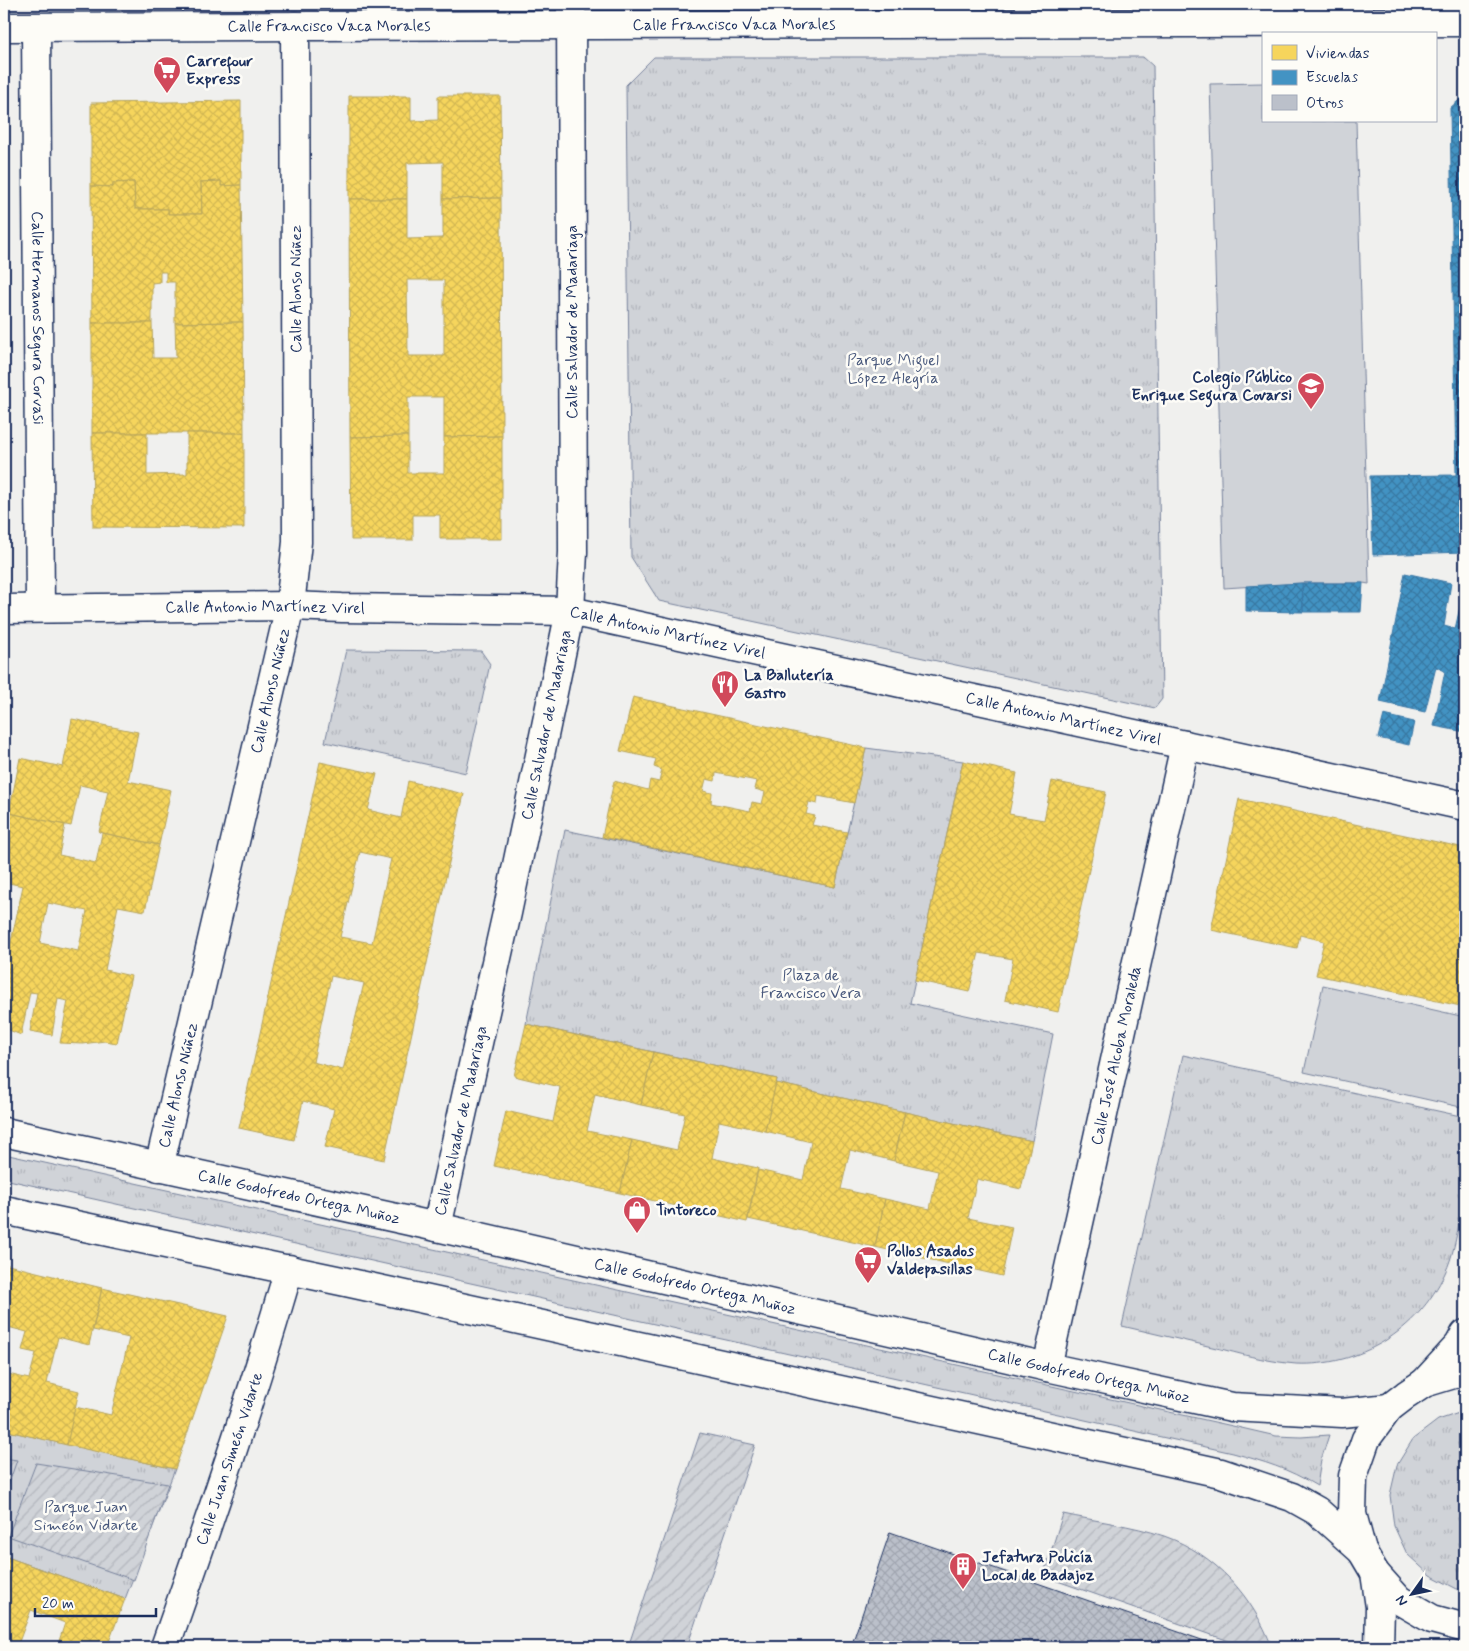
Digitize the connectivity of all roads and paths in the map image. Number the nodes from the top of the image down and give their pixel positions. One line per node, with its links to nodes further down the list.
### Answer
1 (571, 14): 2 (street, Calle Francisco Vaca Morales); 3 (street, Calle Francisco Vaca Morales); 9 (street, Calle Salvador de Madariaga)
2 (1465, 22)
3 (295, 26): 4 (street, Calle Francisco Vaca Morales); 6 (street, Calle Alonso Núñez)
4 (36, 27): 5 (street, Calle Francisco Vaca Morales); 7 (street, Calle Hermanos Segura Corvasi)
5 (4, 28)
6 (290, 606): 7 (street, Calle Antonio Martínez Virel); 9 (street, Calle Antonio Martínez Virel); 13 (street, Calle Alonso Núñez)
7 (40, 608): 8 (street, Calle Antonio Martínez Virel)
8 (4, 609)
9 (570, 611): 10 (street, Calle Antonio Martínez Virel); 15 (street, Calle Salvador de Madariaga)
10 (1185, 745): 11 (street, Calle Antonio Martínez Virel); 18 (street, Calle José Alcoba Moraleda)
11 (1465, 806)
12 (4, 1132): 13 (street, Calle Godofredo Ortega Muñoz)
13 (158, 1167): 15 (street, Calle Godofredo Ortega Muñoz)
14 (4, 1210): 16 (street)
15 (437, 1227): 18 (street, Calle Godofredo Ortega Muñoz)
16 (289, 1269): 22 (street); 24 (street, Calle Juan Simeón Vidarte)
17 (1465, 1334): 20 (street)
18 (1047, 1367): 21 (street, Calle Godofredo Ortega Muñoz)
19 (1465, 1372): 20 (street)
20 (1424, 1383): 21 (street)
21 (1389, 1408): 22 (street)
22 (1368, 1562): 23 (street); 25 (street)
23 (1465, 1628)
24 (165, 1647)
25 (1380, 1647)

